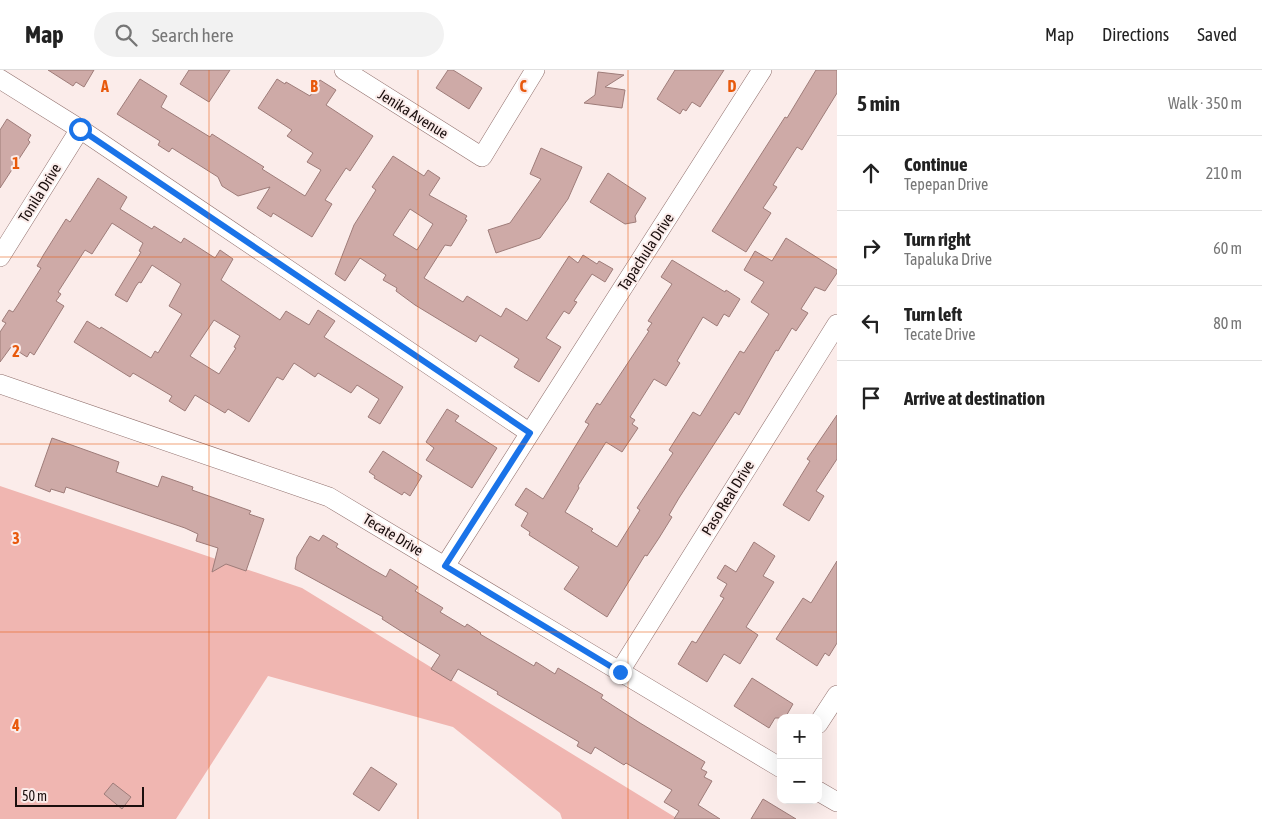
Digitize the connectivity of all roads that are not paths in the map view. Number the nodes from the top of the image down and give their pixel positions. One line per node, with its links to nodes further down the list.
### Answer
1 (344, 70): 2 (street, Jenika Avenue)
2 (535, 70)
3 (762, 70): 9 (street, Tapachula Drive)
4 (0, 79): 5 (street)
5 (80, 129): 6 (street, Tonila Drive); 9 (street)
6 (0, 257)
7 (837, 324): 11 (street, Paso Real Drive)
8 (0, 384): 10 (street, Tecate Drive)
9 (530, 433): 10 (street, Tapachula Drive)
10 (445, 566): 11 (street, Tecate Drive)
11 (620, 672): 14 (street, Tecate Drive)
12 (837, 695): 13 (street)
13 (822, 718)
14 (777, 766)
15 (822, 793): 16 (street)
16 (837, 802)

